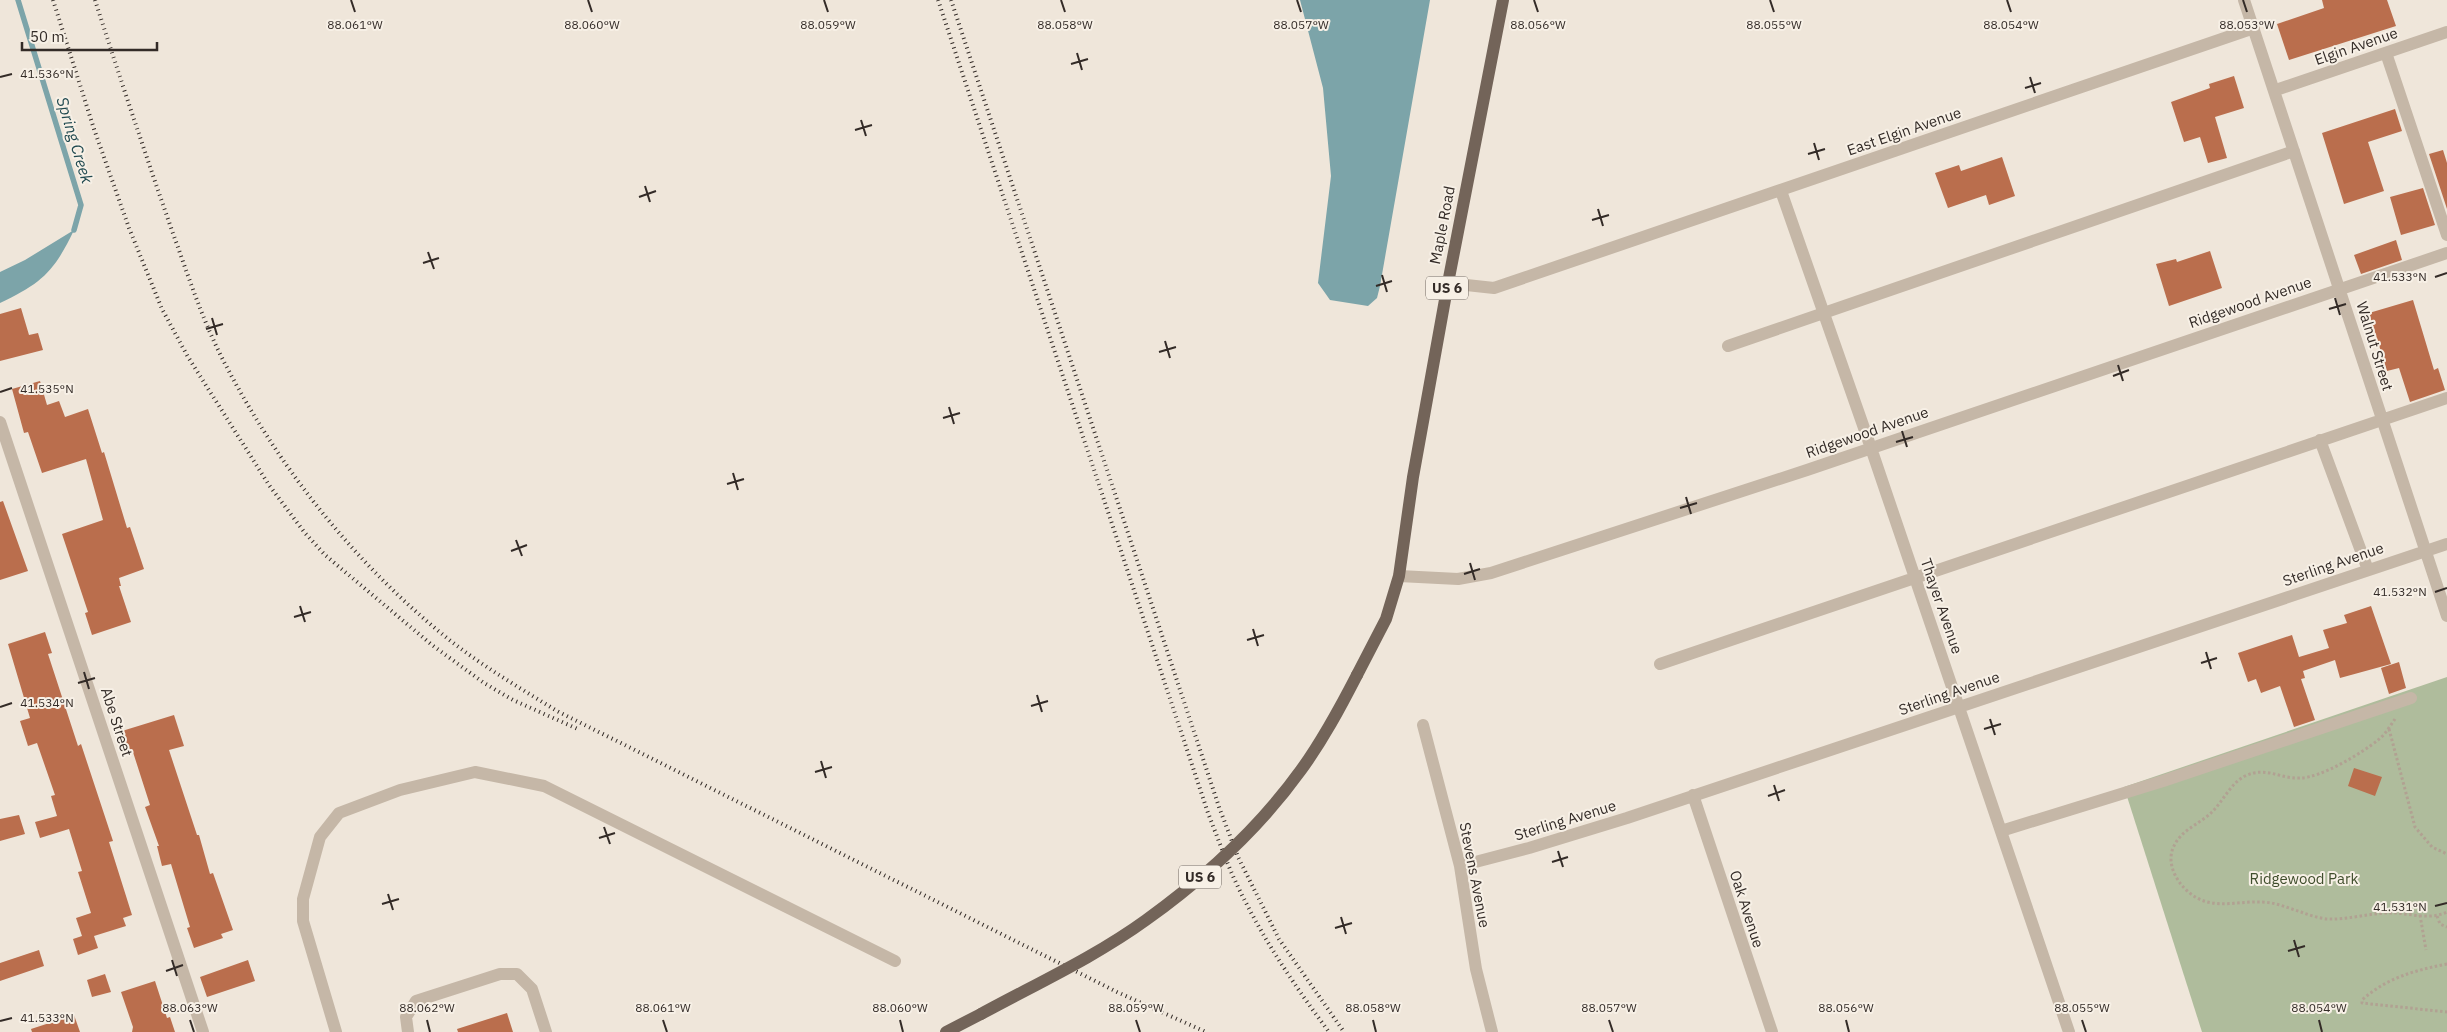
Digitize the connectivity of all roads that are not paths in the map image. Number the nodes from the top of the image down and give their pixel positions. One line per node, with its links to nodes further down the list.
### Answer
1 (1503, 0): 11 (main road, Maple Road / US 6)
2 (2244, 0): 3 (street, Walnut Street)
3 (2254, 28): 6 (street, Walnut Street); 8 (street, East Elgin Avenue)
4 (2447, 32): 5 (street, Elgin Avenue)
5 (2386, 53): 6 (street, Elgin Avenue); 9 (street)
6 (2276, 90): 7 (street, Walnut Street)
7 (2294, 151): 12 (street, Walnut Street); 13 (street)
8 (1781, 191): 11 (street, East Elgin Avenue); 13 (street, Thayer Avenue)
9 (2447, 235)
10 (2447, 253): 12 (street, Ridgewood Avenue)
11 (1448, 283): 23 (main road, Maple Road / US 6)
12 (2340, 288): 16 (street, Walnut Street); 19 (street, Ridgewood Avenue)
13 (1824, 314): 14 (street); 19 (street, Thayer Avenue)
14 (1728, 346)
15 (2447, 398): 16 (street)
16 (2381, 419): 18 (street); 21 (street, Walnut Street)
17 (0, 422): 34 (street, Abe Street)
18 (2320, 440): 22 (street); 24 (street)
19 (1871, 448): 23 (street, Ridgewood Avenue); 24 (street, Thayer Avenue)
20 (2447, 544): 21 (street, Sterling Avenue)
21 (2424, 551): 22 (street, Sterling Avenue); 25 (street, Walnut Street)
22 (2368, 570): 28 (street, Sterling Avenue)
23 (1399, 576): 38 (main road, US 6, bridge)
24 (1915, 578): 26 (street); 28 (street, Thayer Avenue)
25 (2447, 616)
26 (1660, 664)
27 (2410, 698): 31 (street)
28 (1959, 707): 30 (street, Sterling Avenue); 31 (street, Thayer Avenue)
29 (1423, 725): 32 (street, Stevens Avenue)
30 (1693, 796): 32 (street, Sterling Avenue); 40 (street, Oak Avenue)
31 (2001, 831): 41 (street, Thayer Avenue)
32 (1460, 866): 39 (street, Stevens Avenue)
33 (895, 960): 35 (street)
34 (203, 1032)
35 (336, 1032)
36 (408, 1032): 37 (street)
37 (546, 1032)
38 (946, 1032)
39 (1492, 1032)
40 (1772, 1032)
41 (2069, 1032)

